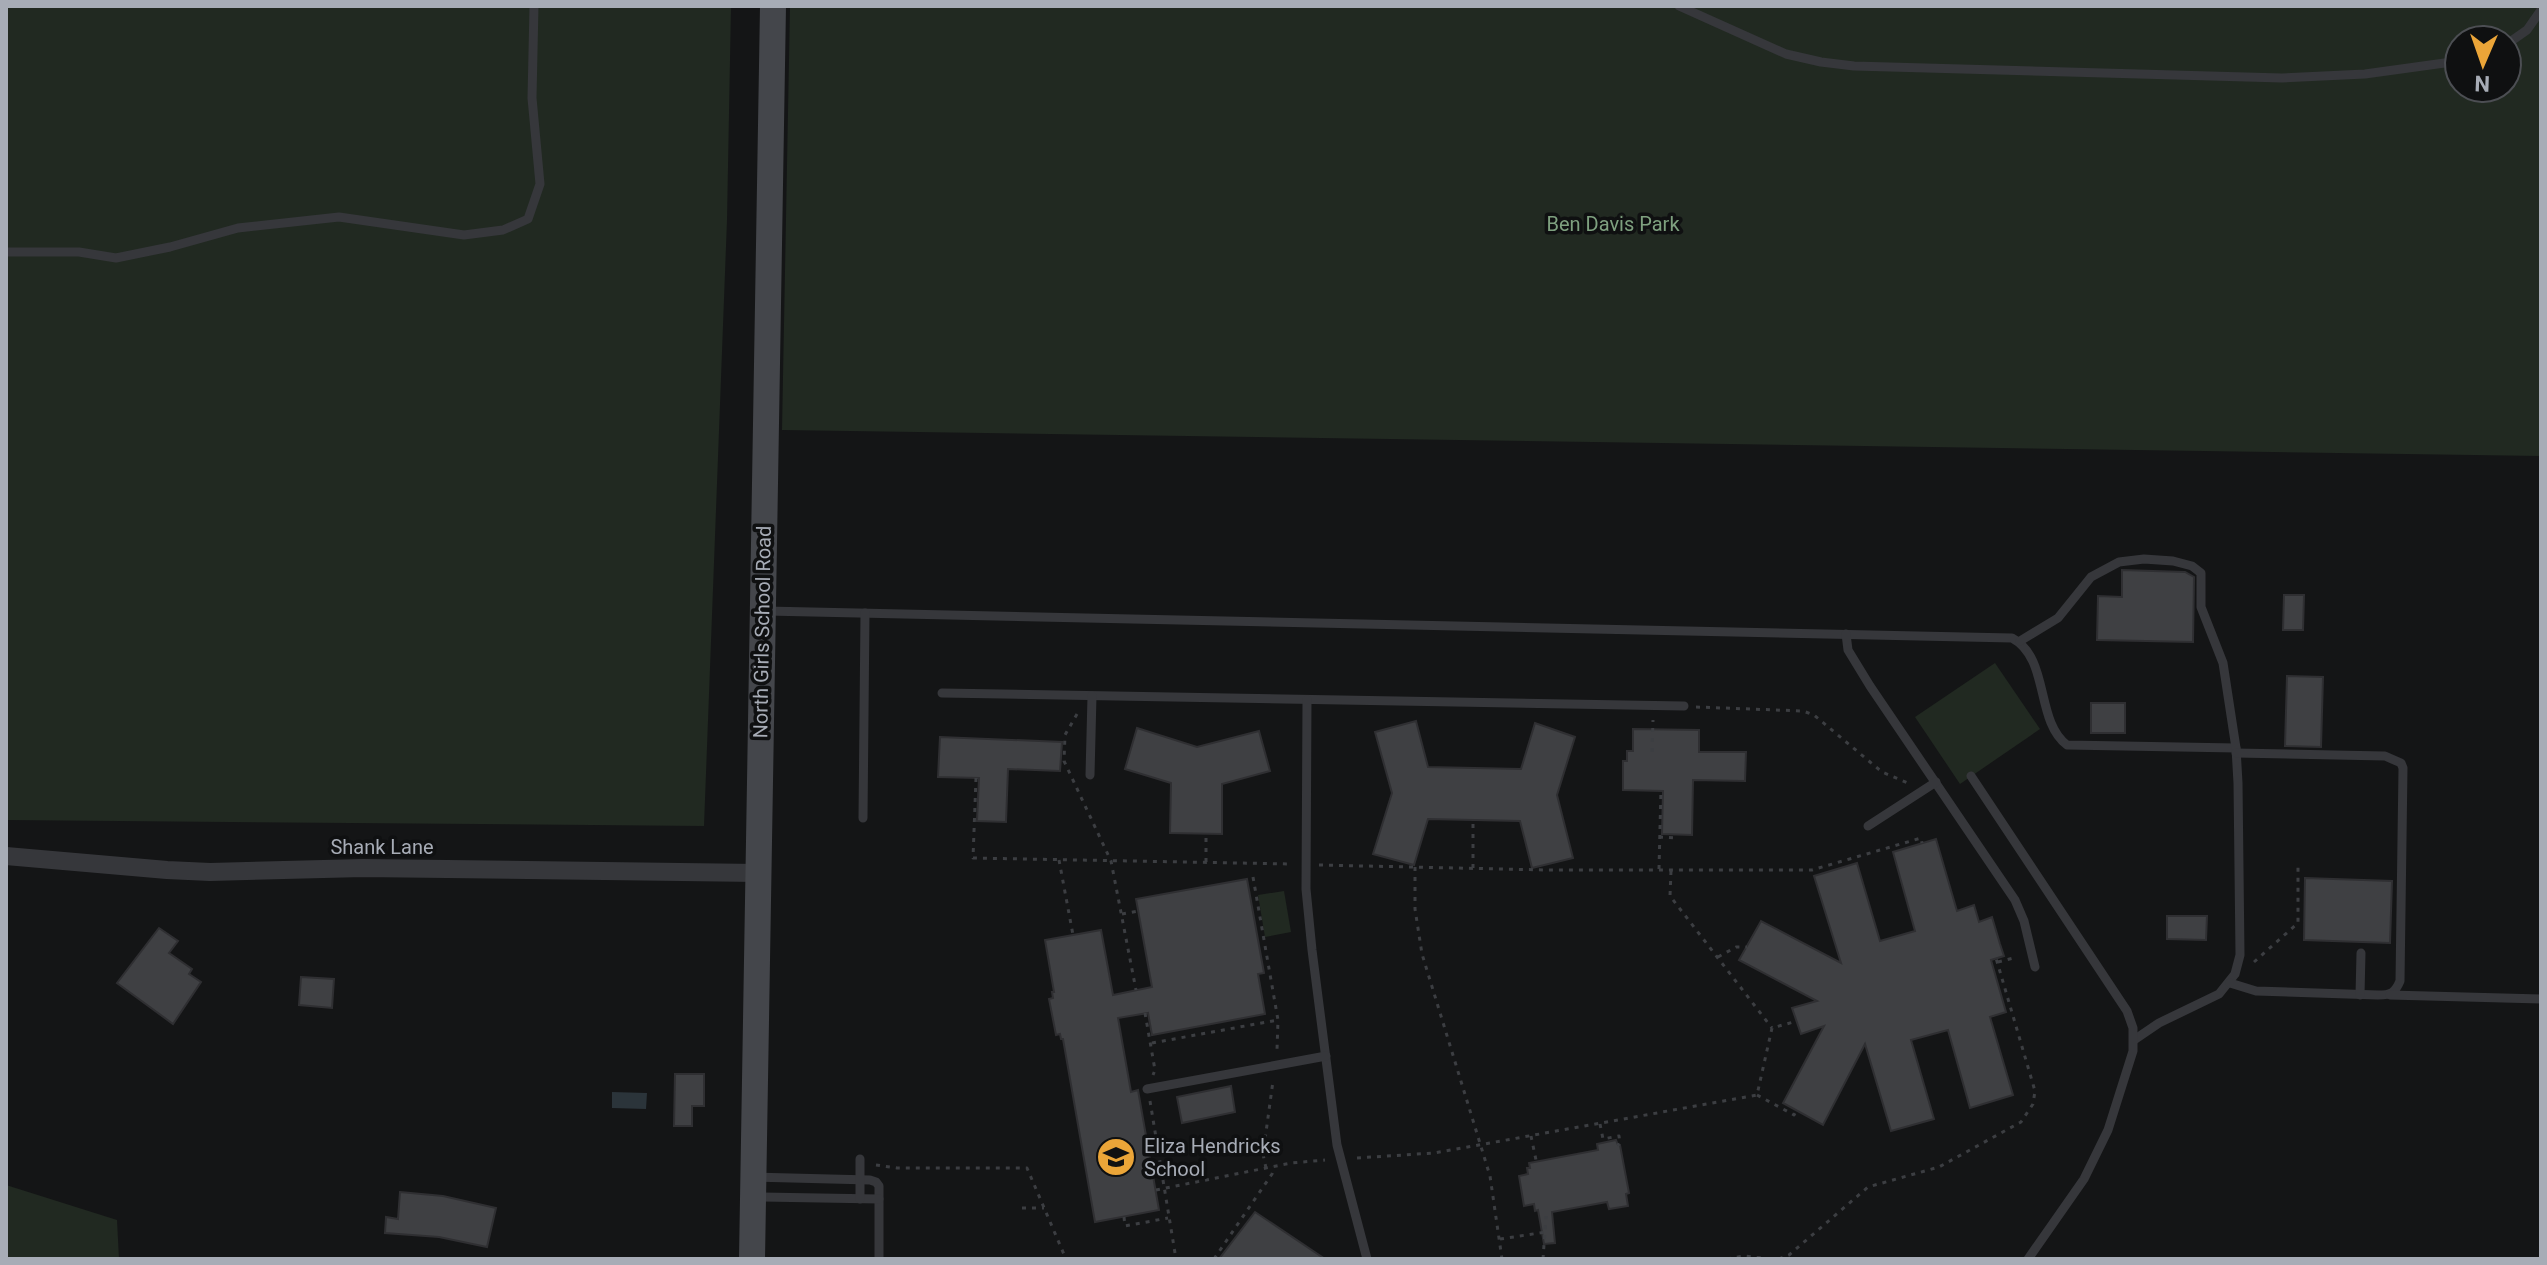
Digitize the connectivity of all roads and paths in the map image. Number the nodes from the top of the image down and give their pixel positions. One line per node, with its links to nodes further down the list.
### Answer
1 (534, 6): 7 (lane)
2 (773, 6): 8 (main road, North Girls School Road)
3 (1679, 6): 6 (lane)
4 (2541, 10): 5 (lane)
5 (2523, 33)
6 (2443, 63)
7 (6, 252)
8 (762, 610): 9 (lane); 41 (main road, North Girls School Road)
9 (865, 613): 10 (lane); 24 (lane)
10 (1846, 634): 11 (lane); 22 (lane)
11 (2020, 641): 17 (lane); 17 (lane)
12 (942, 693): 13 (lane)
13 (1092, 696): 14 (lane); 19 (lane); 33 (path)
14 (1307, 700): 15 (lane); 35 (lane)
15 (1653, 706): 16 (lane); 18 (path)
16 (1684, 706): 22 (path)
17 (2236, 751): 53 (lane); 56 (lane)
18 (1652, 752)
19 (1090, 775)
20 (1971, 776): 62 (lane)
21 (976, 778): 32 (path)
22 (1936, 782): 26 (lane); 49 (lane)
23 (1661, 789): 29 (path)
24 (863, 818)
25 (1473, 820): 38 (path)
26 (1868, 826)
27 (1206, 834): 34 (path)
28 (1676, 835): 29 (path)
29 (1659, 837): 39 (path)
30 (1922, 843): 40 (path)
31 (6, 856): 41 (street, Shank Lane)
32 (1059, 860): 33 (path); 47 (path)
33 (1111, 861): 34 (path); 46 (path)
34 (1206, 862): 35 (path)
35 (1306, 865): 37 (path); 64 (lane)
36 (2298, 866): 44 (path)
37 (1415, 867): 38 (path); 71 (path)
38 (1473, 868): 39 (path)
39 (1659, 870): 40 (path)
40 (1671, 870): 51 (path)
41 (758, 873): 79 (main road, North Girls School Road)
42 (1253, 877): 59 (path)
43 (1138, 911): 46 (path)
44 (2298, 912): 45 (path); 53 (path)
45 (2304, 912)
46 (1122, 914): 54 (path)
47 (1073, 935)
48 (1747, 947): 51 (path)
49 (2032, 953): 52 (lane); 101 (path)
50 (2361, 953): 55 (lane)
51 (1717, 957): 61 (path)
52 (2035, 967)
53 (2230, 983): 55 (lane); 62 (lane)
54 (1136, 990)
55 (2360, 995): 56 (lane)
56 (2378, 995): 57 (lane)
57 (2541, 999)
58 (1145, 1013): 63 (path)
59 (1278, 1020): 63 (path); 65 (path)
60 (1797, 1021): 61 (path)
61 (1772, 1028): 67 (path)
62 (2134, 1040): 102 (lane)
63 (1150, 1043): 66 (path)
64 (1326, 1056): 65 (lane); 73 (lane)
65 (1275, 1065): 66 (lane); 77 (path)
66 (1147, 1089): 80 (path)
67 (1757, 1095): 68 (path); 69 (path)
68 (1797, 1110)
69 (1600, 1124): 70 (path); 72 (path)
70 (1531, 1136): 71 (path); 74 (path)
71 (1480, 1145): 73 (path); 90 (path)
72 (1617, 1145)
73 (1341, 1159): 76 (path); 96 (lane)
74 (1536, 1160)
75 (860, 1162): 78 (lane); 85 (path)
76 (1274, 1167): 77 (path); 95 (path)
77 (1266, 1168): 80 (path)
78 (860, 1180): 79 (lane); 82 (lane); 83 (lane)
79 (753, 1187): 82 (lane); 91 (main road, North Girls School Road)
80 (1165, 1189): 81 (path); 88 (path)
81 (1156, 1190)
82 (860, 1199): 83 (lane)
83 (879, 1199): 92 (lane)
84 (1022, 1208): 85 (path)
85 (1044, 1208): 93 (path)
86 (1546, 1216): 89 (path)
87 (1124, 1217): 88 (path)
88 (1169, 1217): 94 (path)
89 (1546, 1232): 90 (path); 98 (path)
90 (1500, 1239): 97 (path)
91 (752, 1259)
92 (879, 1259)
93 (1066, 1259)
94 (1176, 1259)
95 (1214, 1259)
96 (1367, 1259)
97 (1502, 1259)
98 (1543, 1259)
99 (1727, 1259): 100 (path)
100 (1771, 1259)
101 (1779, 1259)
102 (2028, 1259)

